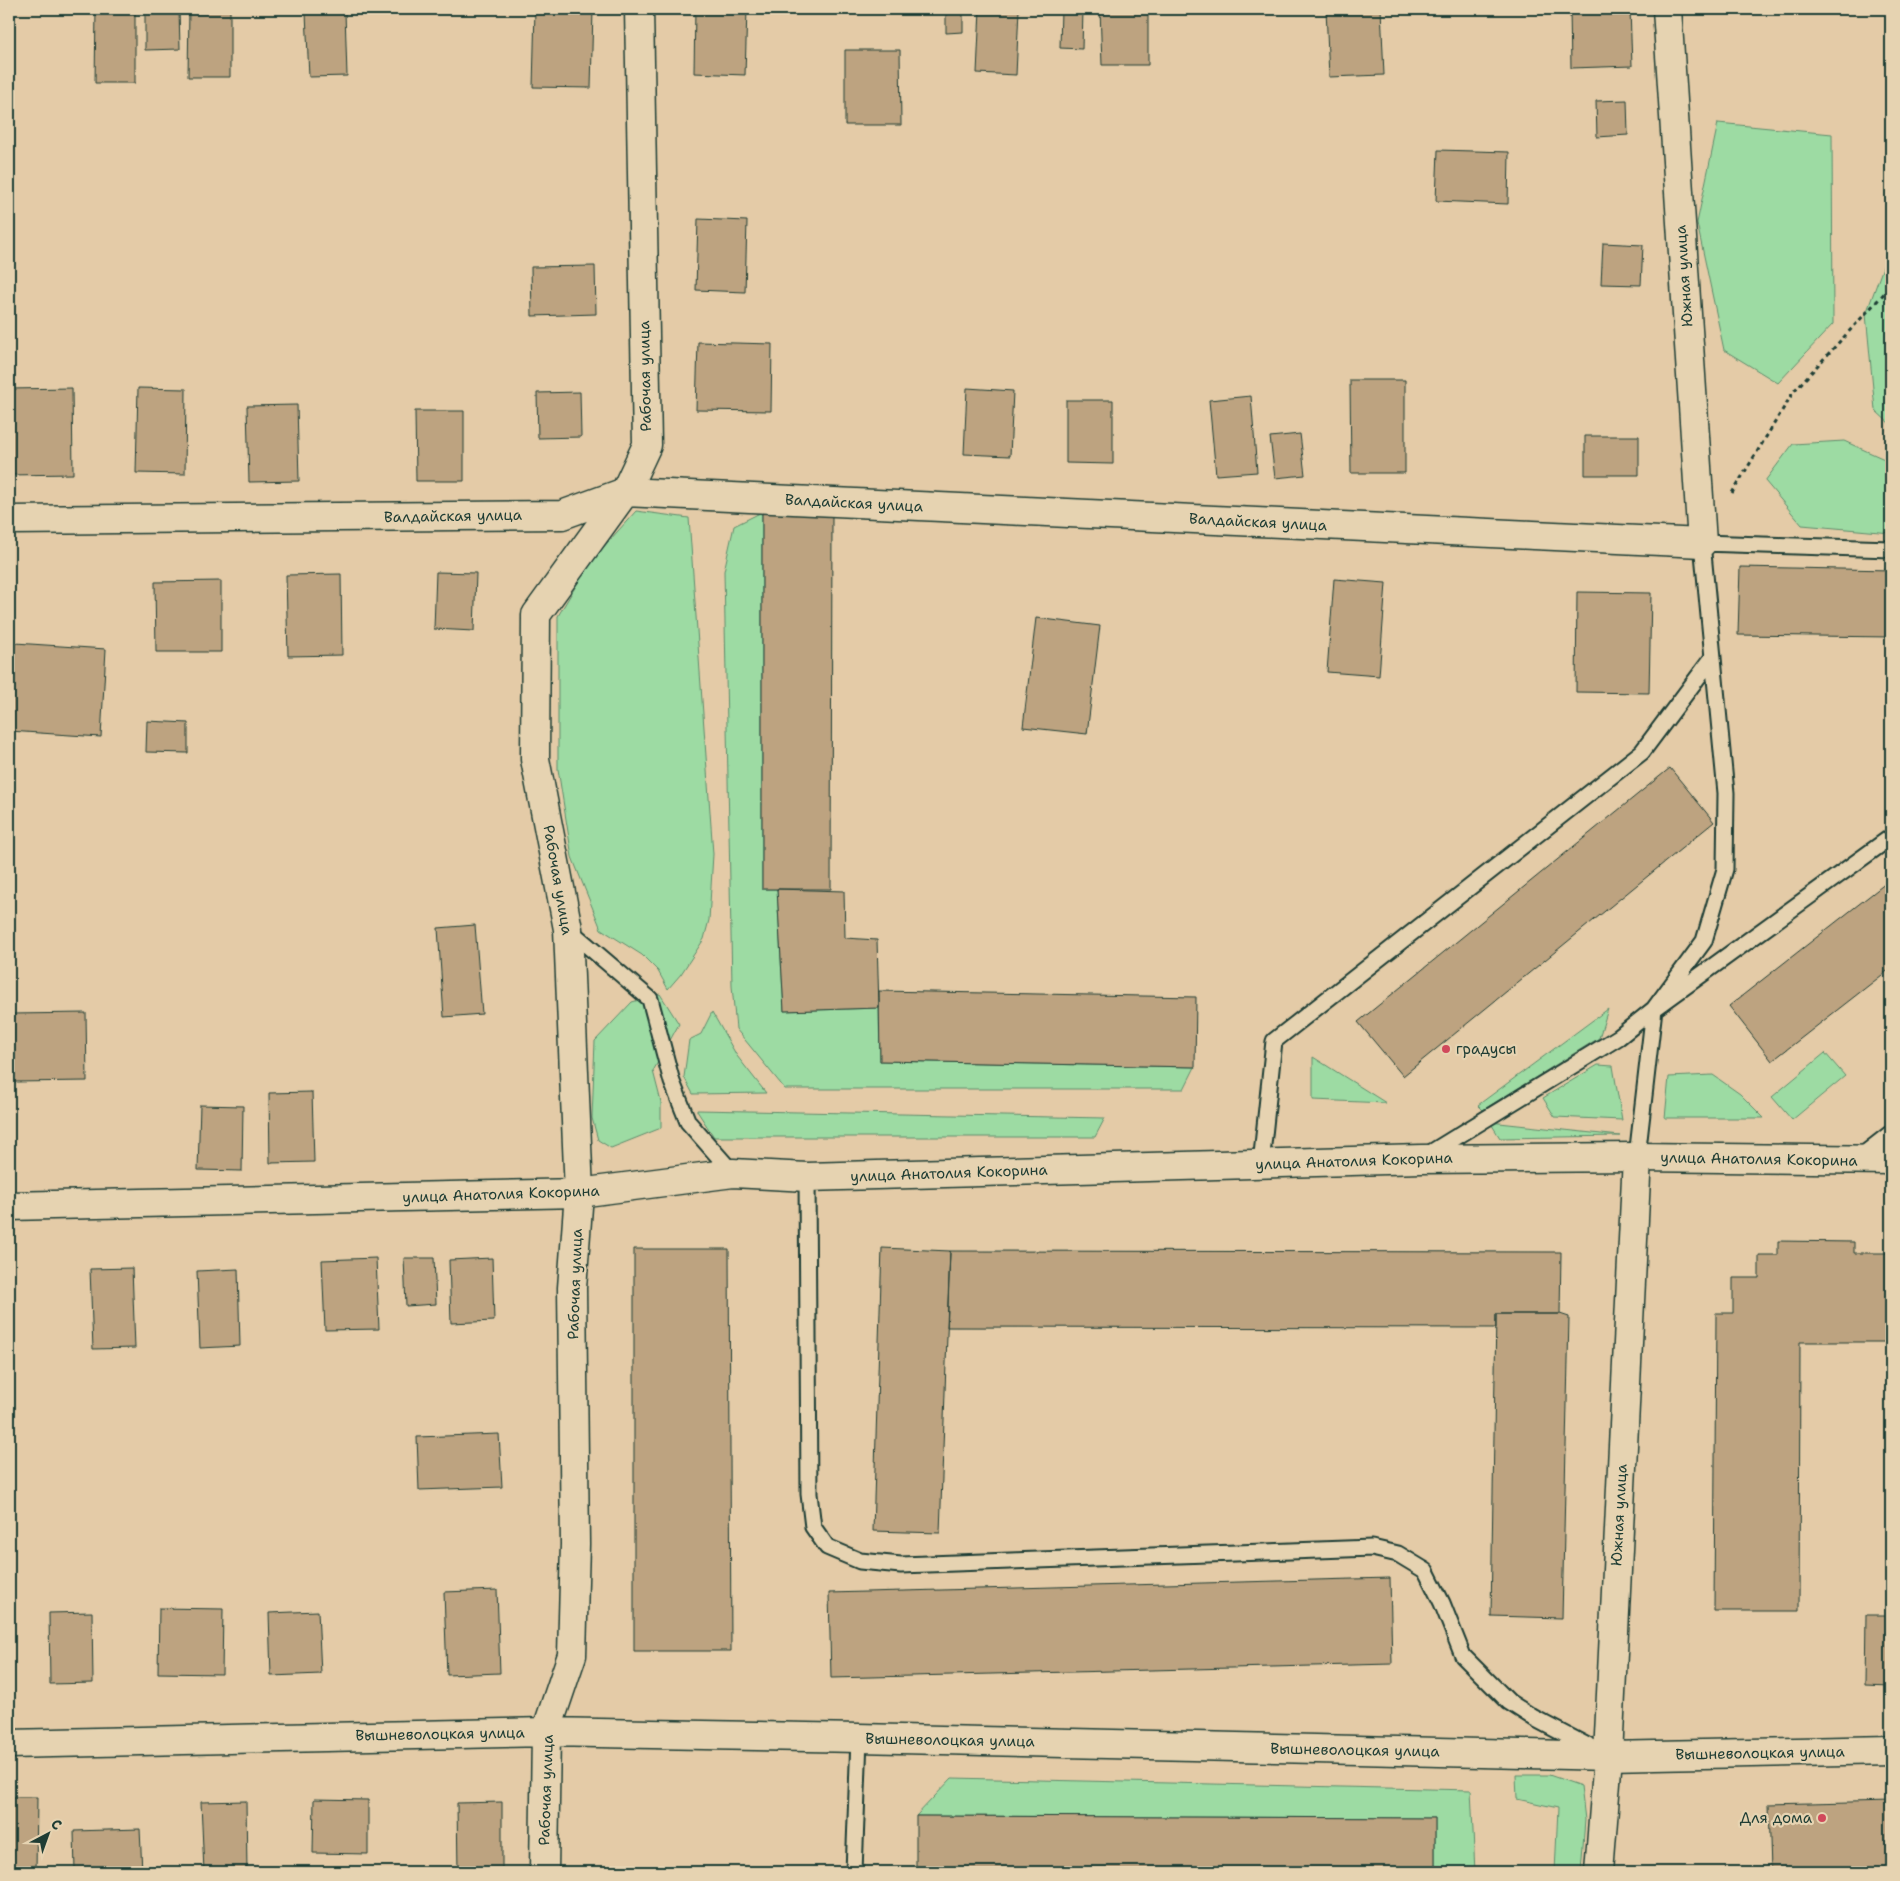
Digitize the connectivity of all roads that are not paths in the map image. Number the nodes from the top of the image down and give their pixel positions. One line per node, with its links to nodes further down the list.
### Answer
1 (639, 9): 3 (street, Рабочая улица)
2 (1667, 9): 5 (street, Южная улица)
3 (625, 492): 4 (street, Валдайская улица); 5 (street, Валдайская улица); 9 (street, Рабочая улица)
4 (9, 520)
5 (1702, 543): 6 (lane); 7 (lane)
6 (1891, 549)
7 (1713, 656): 10 (lane); 16 (lane)
8 (1891, 838): 10 (lane)
9 (568, 929): 17 (lane); 19 (street, Рабочая улица)
10 (1654, 1009): 12 (lane); 13 (lane)
11 (1891, 1133): 14 (lane)
12 (1636, 1157): 13 (street, улица Анатолия Кокорина); 14 (street, улица Анатолия Кокорина); 25 (street, Южная улица)
13 (1421, 1159): 16 (street, улица Анатолия Кокорина)
14 (1856, 1160): 15 (street, улица Анатолия Кокорина)
15 (1891, 1160)
16 (1261, 1164): 18 (street, улица Анатолия Кокорина)
17 (732, 1173): 18 (street, улица Анатолия Кокорина); 19 (street, улица Анатолия Кокорина)
18 (807, 1177): 25 (lane)
19 (579, 1193): 20 (street, улица Анатолия Кокорина); 21 (street, Рабочая улица)
20 (9, 1206)
21 (546, 1732): 22 (street, Вышневолоцкая улица); 23 (street, Вышневолоцкая улица); 26 (street, Рабочая улица)
22 (858, 1738): 25 (street, Вышневолоцкая улица); 27 (lane)
23 (9, 1744)
24 (1891, 1750): 25 (street, Вышневолоцкая улица)
25 (1608, 1756): 28 (street, Южная улица)
26 (544, 1872)
27 (854, 1872)
28 (1599, 1872)

